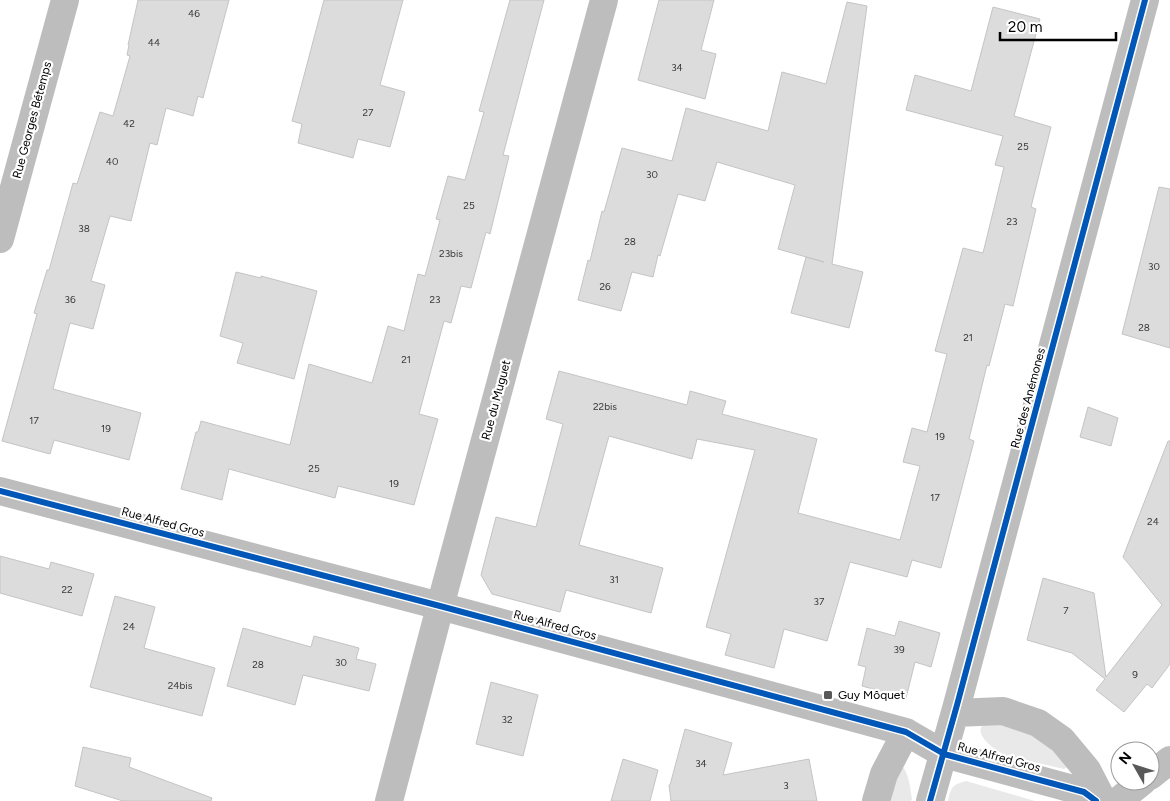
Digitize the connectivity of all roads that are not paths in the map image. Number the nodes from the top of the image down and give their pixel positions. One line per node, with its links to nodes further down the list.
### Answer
1 (65, 0): 4 (street, Rue Georges Bétemps)
2 (604, 0): 6 (street, Rue du Muguet)
3 (1146, 0): 7 (street, Rue des Anémones)
4 (0, 239)
5 (0, 492): 6 (street, Rue Alfred Gros)
6 (440, 606): 8 (street, Rue Alfred Gros); 13 (street, Rue du Muguet)
7 (955, 713): 9 (street, Rue des Anémones); 17 (street)
8 (906, 732): 9 (street, Rue Alfred Gros); 14 (street)
9 (944, 754): 15 (street, Rue des Anémones); 16 (street, Rue Alfred Gros)
10 (1170, 760): 11 (street)
11 (1160, 768)
12 (1130, 791): 18 (street)
13 (389, 801)
14 (876, 801)
15 (930, 801)
16 (1096, 801)
17 (1102, 801)
18 (1118, 801)

